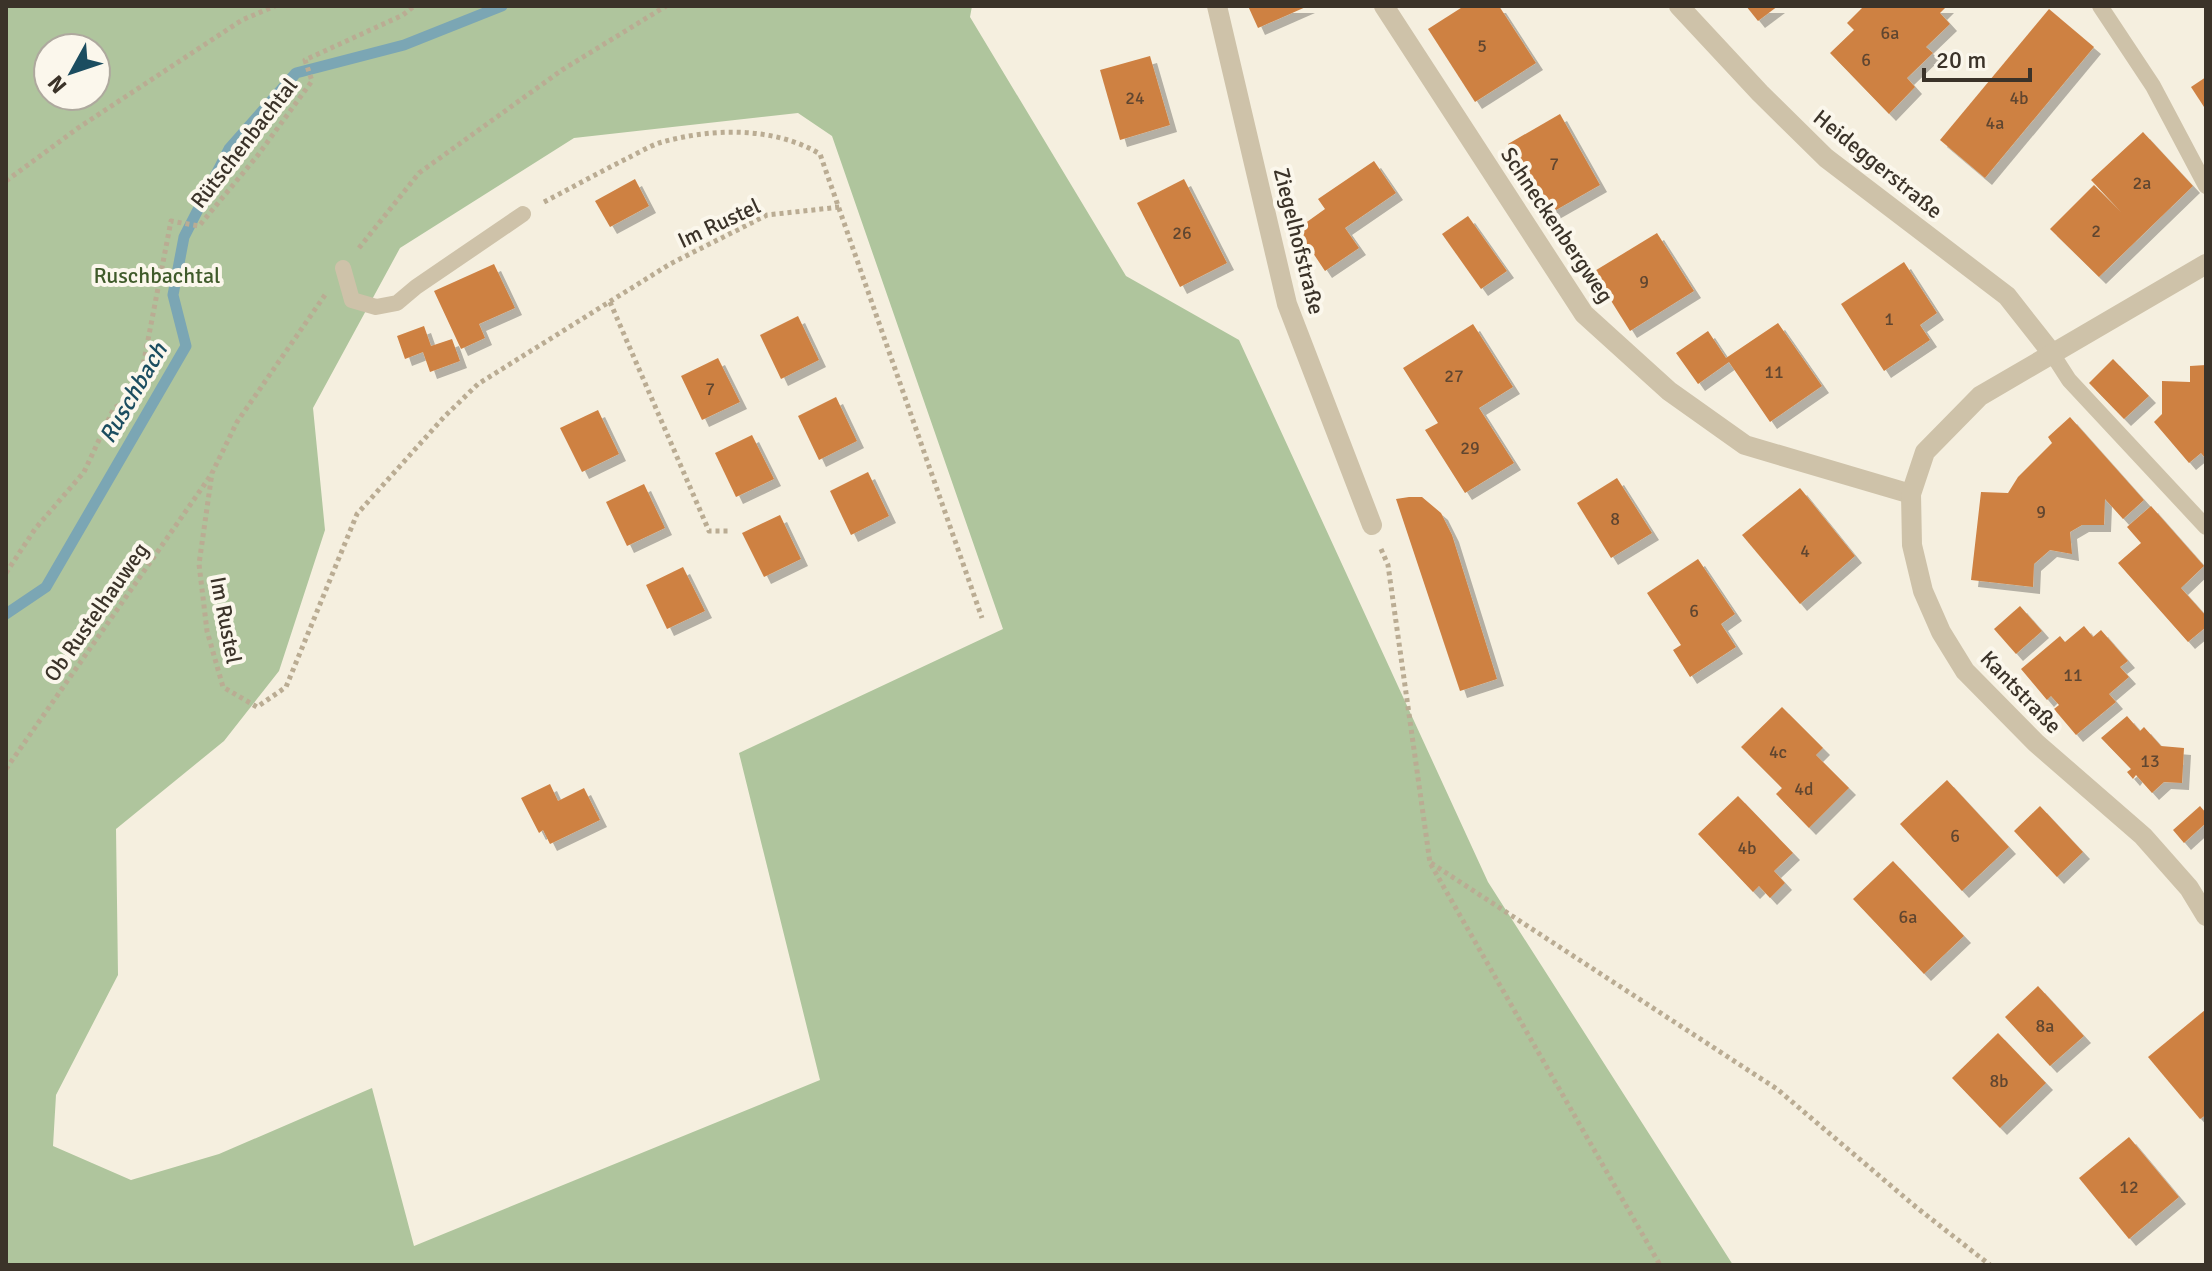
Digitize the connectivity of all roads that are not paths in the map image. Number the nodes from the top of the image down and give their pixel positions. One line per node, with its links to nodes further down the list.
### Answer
1 (1217, 6): 11 (street, Ziegelhofstraße)
2 (1384, 6): 10 (street, Schneckenbergweg)
3 (1679, 6): 9 (street, Heideggerstraße)
4 (2100, 6): 5 (lane)
5 (2206, 186)
6 (523, 214): 8 (lane)
7 (2206, 264): 9 (street, Kantstraße)
8 (343, 268)
9 (2051, 352): 10 (street, Kantstraße); 12 (lane)
10 (1911, 494): 13 (street, Kantstraße)
11 (1372, 525)
12 (2206, 527)
13 (2206, 916)

